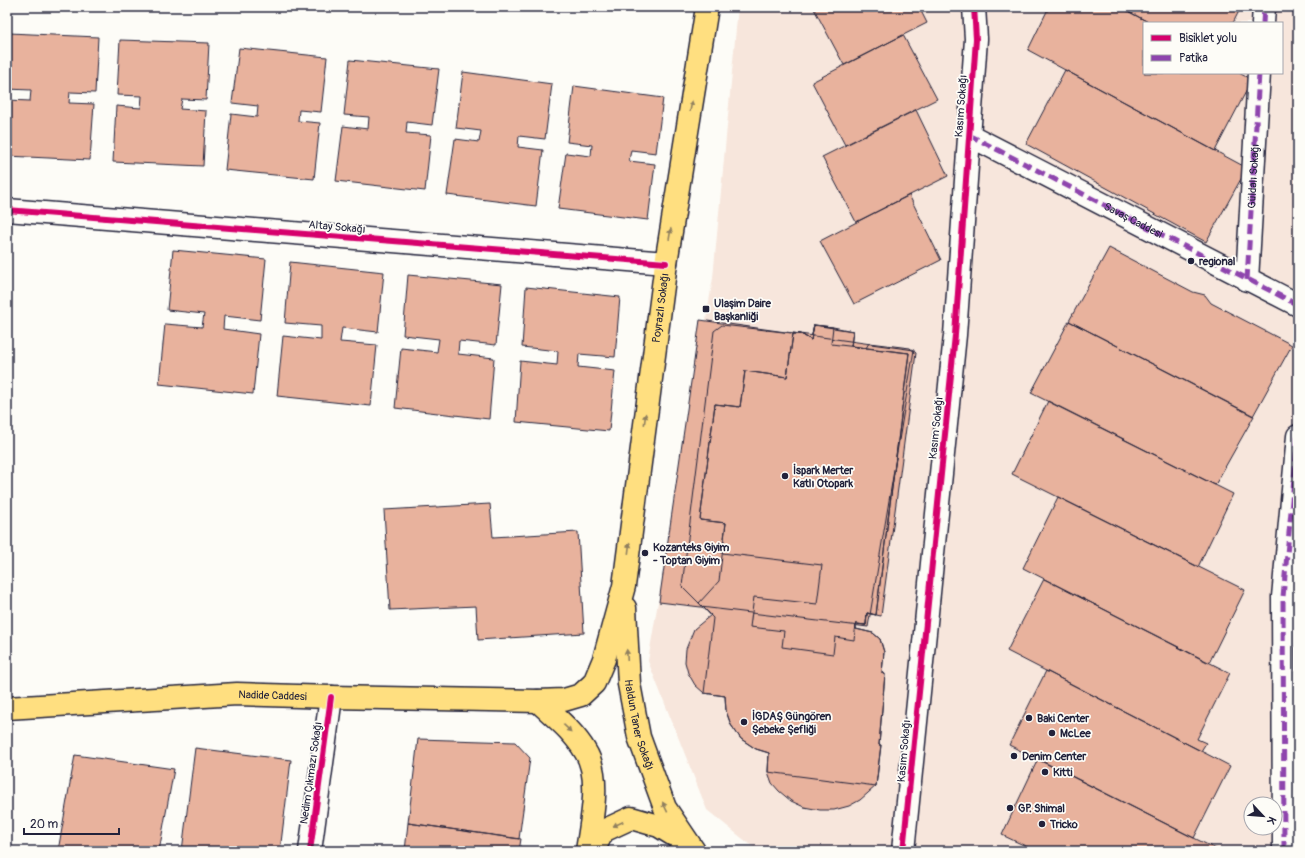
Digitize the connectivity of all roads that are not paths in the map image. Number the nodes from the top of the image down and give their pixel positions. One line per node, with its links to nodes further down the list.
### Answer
1 (707, 7): 8 (main road, Poyrazlı Sokağı, one-way to 1)
2 (974, 7): 6 (street, Kasım Sokağı)
3 (1264, 7): 4 (street)
4 (1263, 22)
5 (1259, 74): 9 (street, Güldalı Sokağı)
6 (969, 135): 9 (street, Savaş Caddesi); 20 (street, Kasım Sokağı)
7 (7, 210): 8 (street, Altay Sokağı)
8 (666, 263): 12 (main road, Poyrazlı Sokağı, one-way to 8)
9 (1247, 280): 10 (street, Savaş Caddesi)
10 (1298, 305)
11 (1298, 436): 21 (street)
12 (624, 586): 14 (main road, Nadide Caddesi); 16 (main road, Haldun Taner Sokağı, one-way to 12)
13 (331, 698): 14 (main road, Nadide Caddesi); 15 (main road, Nadide Caddesi); 17 (street, Nedim Çıkmazı Sokağı)
14 (538, 701): 18 (main road, one-way to 18)
15 (7, 708)
16 (692, 849): 19 (main road, one-way to 19)
17 (310, 851)
18 (587, 851)
19 (593, 851)
20 (903, 851)
21 (1284, 851)

